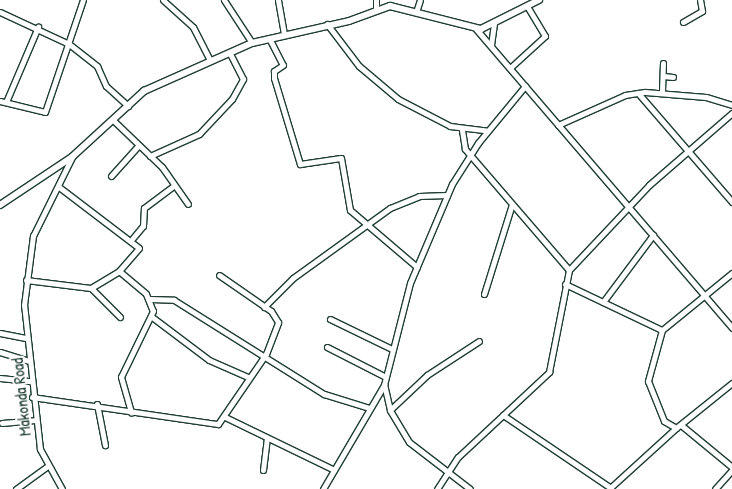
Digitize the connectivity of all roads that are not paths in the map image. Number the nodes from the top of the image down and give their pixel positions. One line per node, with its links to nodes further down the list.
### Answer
1 (83, 0): 21 (street)
2 (163, 0): 24 (street)
3 (224, 0): 20 (street)
4 (278, 0): 18 (street)
5 (376, 0): 11 (street)
6 (420, 0): 10 (street)
7 (539, 0): 9 (street)
8 (700, 0): 13 (street)
9 (527, 6): 14 (street); 26 (street)
10 (417, 9): 11 (street); 17 (street)
11 (376, 10): 15 (street)
12 (0, 12): 16 (street)
13 (683, 22)
14 (494, 23): 17 (street); 22 (street)
15 (327, 24): 18 (street); 38 (street)
16 (38, 28): 21 (street); 32 (street)
17 (476, 29): 22 (street)
18 (284, 34): 19 (street)
19 (269, 38): 20 (street); 54 (street)
20 (252, 43): 23 (street)
21 (69, 44): 32 (street); 34 (street)
22 (491, 45): 26 (street)
23 (229, 52): 24 (street); 44 (street)
24 (210, 60): 34 (street)
25 (663, 62): 27 (street)
26 (511, 67): 29 (street)
27 (662, 76): 28 (street); 30 (street)
28 (673, 77)
29 (526, 86): 37 (street); 39 (street)
30 (662, 91): 31 (street); 33 (street)
31 (638, 93): 37 (street); 41 (street)
32 (2, 102)
33 (732, 105)
34 (128, 106): 36 (street)
35 (732, 113): 41 (street)
36 (114, 121): 40 (street); 43 (street)
37 (558, 126): 53 (street)
38 (462, 129): 39 (street); 42 (street)
39 (488, 131): 42 (street)
40 (138, 146): 44 (street); 45 (street)
41 (688, 150): 49 (street); 53 (street)
42 (469, 154): 48 (street); 51 (street)
43 (72, 156): 47 (street, Makonda Road); 52 (street)
44 (150, 156): 46 (street)
45 (112, 176)
46 (174, 185): 50 (street); 56 (street)
47 (59, 187): 56 (street); 62 (street, Makonda Road)
48 (447, 195): 54 (street); 57 (street)
49 (732, 202)
50 (188, 204)
51 (512, 204): 58 (street); 65 (street)
52 (0, 205)
53 (628, 207): 55 (street); 58 (street)
54 (365, 227): 57 (street); 69 (street)
55 (652, 235): 66 (street); 68 (street)
56 (132, 239): 59 (street)
57 (417, 267): 79 (street)
58 (569, 270): 63 (street)
59 (119, 271): 64 (street); 67 (street)
60 (732, 273): 66 (street)
61 (219, 275): 69 (street)
62 (26, 280): 64 (street); 76 (street, Makonda Road)
63 (565, 284): 68 (street); 94 (street)
64 (91, 288): 70 (street)
65 (484, 294)
66 (704, 296): 73 (street); 74 (street)
67 (150, 299): 71 (street); 81 (street)
68 (603, 302): 74 (street)
69 (264, 307): 81 (street)
70 (120, 317)
71 (152, 317): 83 (street); 93 (street)
72 (330, 319): 79 (street)
73 (732, 328)
74 (662, 330): 98 (street)
75 (0, 333): 76 (street)
76 (26, 338): 82 (street, Makonda Road)
77 (479, 341): 92 (street)
78 (327, 346): 84 (street)
79 (390, 348): 84 (street)
80 (0, 352): 82 (street)
81 (266, 354): 83 (street); 91 (street)
82 (29, 361): 86 (street, Makonda Road)
83 (248, 377): 95 (street)
84 (386, 377): 88 (street)
85 (0, 378): 86 (street)
86 (31, 381): 89 (street, Makonda Road)
87 (732, 383): 98 (street)
88 (384, 385): 91 (street); 92 (street)
89 (32, 397): 90 (street); 96 (street, Makonda Road)
90 (98, 404): 93 (street); 100 (street)
91 (369, 408): 104 (street)
92 (390, 410): 105 (street)
93 (132, 413): 95 (street)
94 (503, 414): 105 (street); 106 (street)
95 (225, 417): 99 (street)
96 (35, 420): 97 (street); 101 (street, Makonda Road)
97 (2, 423)
98 (678, 426): 102 (street); 106 (street)
99 (267, 438): 103 (street); 104 (street)
100 (105, 445)
101 (46, 467): 107 (street); 108 (street, Makonda Road)
102 (732, 468): 112 (street)
103 (263, 470)
104 (334, 470): 109 (street)
105 (445, 472): 110 (street); 111 (street)
106 (610, 488)
107 (16, 489)
108 (62, 489)
109 (323, 489)
110 (437, 489)
111 (470, 489)
112 (715, 489)

